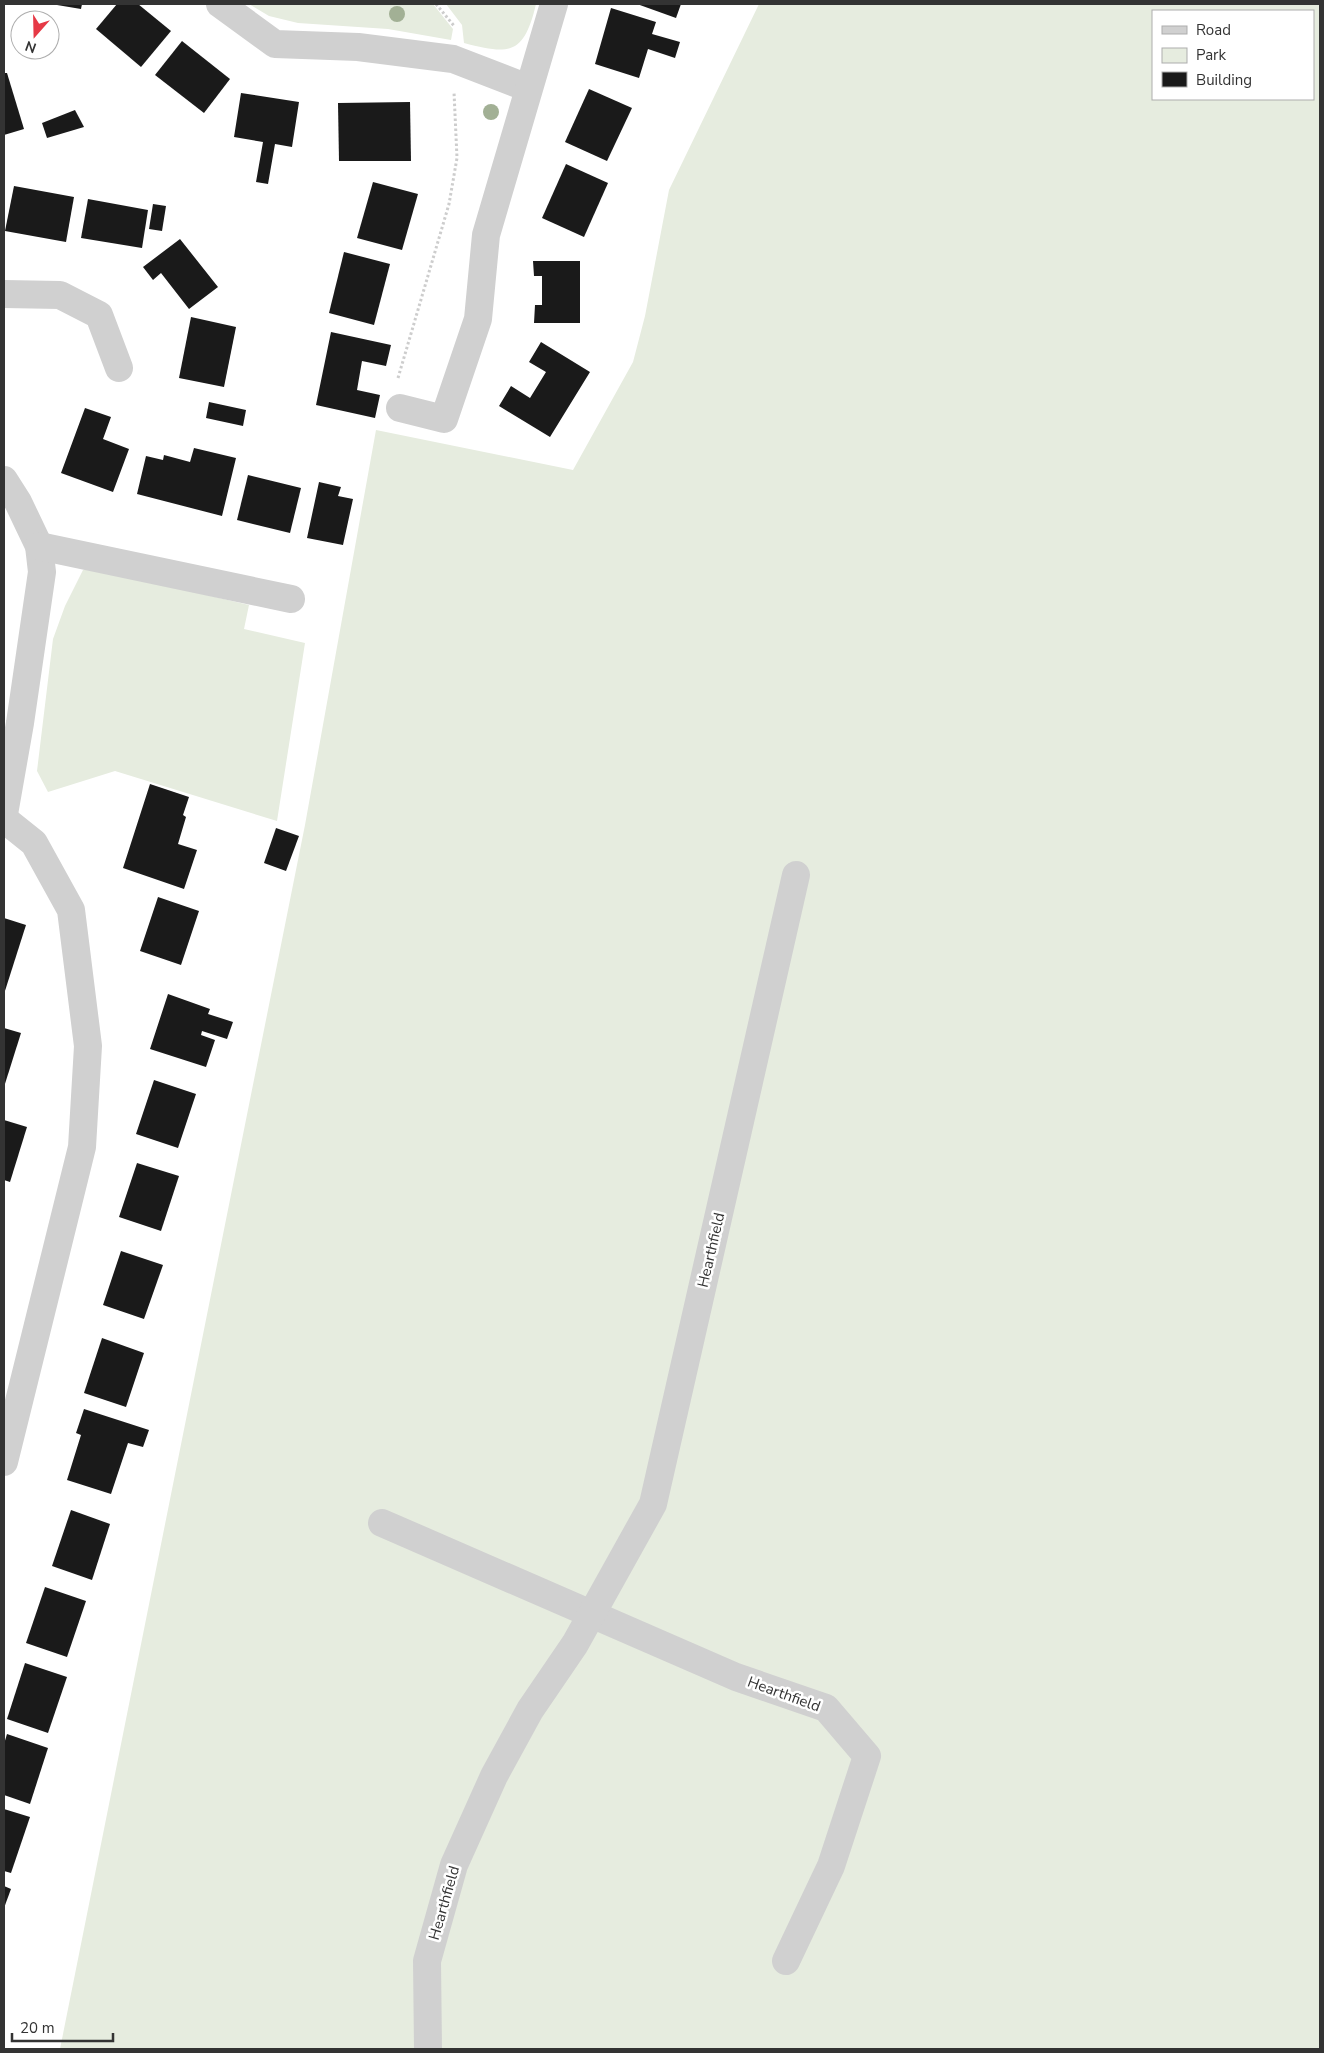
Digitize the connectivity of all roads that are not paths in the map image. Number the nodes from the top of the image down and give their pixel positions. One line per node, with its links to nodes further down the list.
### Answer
1 (220, 4): 3 (street)
2 (554, 4): 3 (street)
3 (528, 88): 6 (street)
4 (4, 294): 5 (street)
5 (120, 368)
6 (398, 395)
7 (4, 480): 8 (street)
8 (39, 546): 9 (street); 10 (street)
9 (291, 599)
10 (4, 814)
11 (4, 819): 13 (street)
12 (796, 875): 15 (street, Hearthfield)
13 (4, 1462)
14 (382, 1523): 15 (street, Hearthfield)
15 (593, 1613): 16 (street, Hearthfield); 17 (street, Hearthfield)
16 (786, 1961)
17 (428, 2049)

